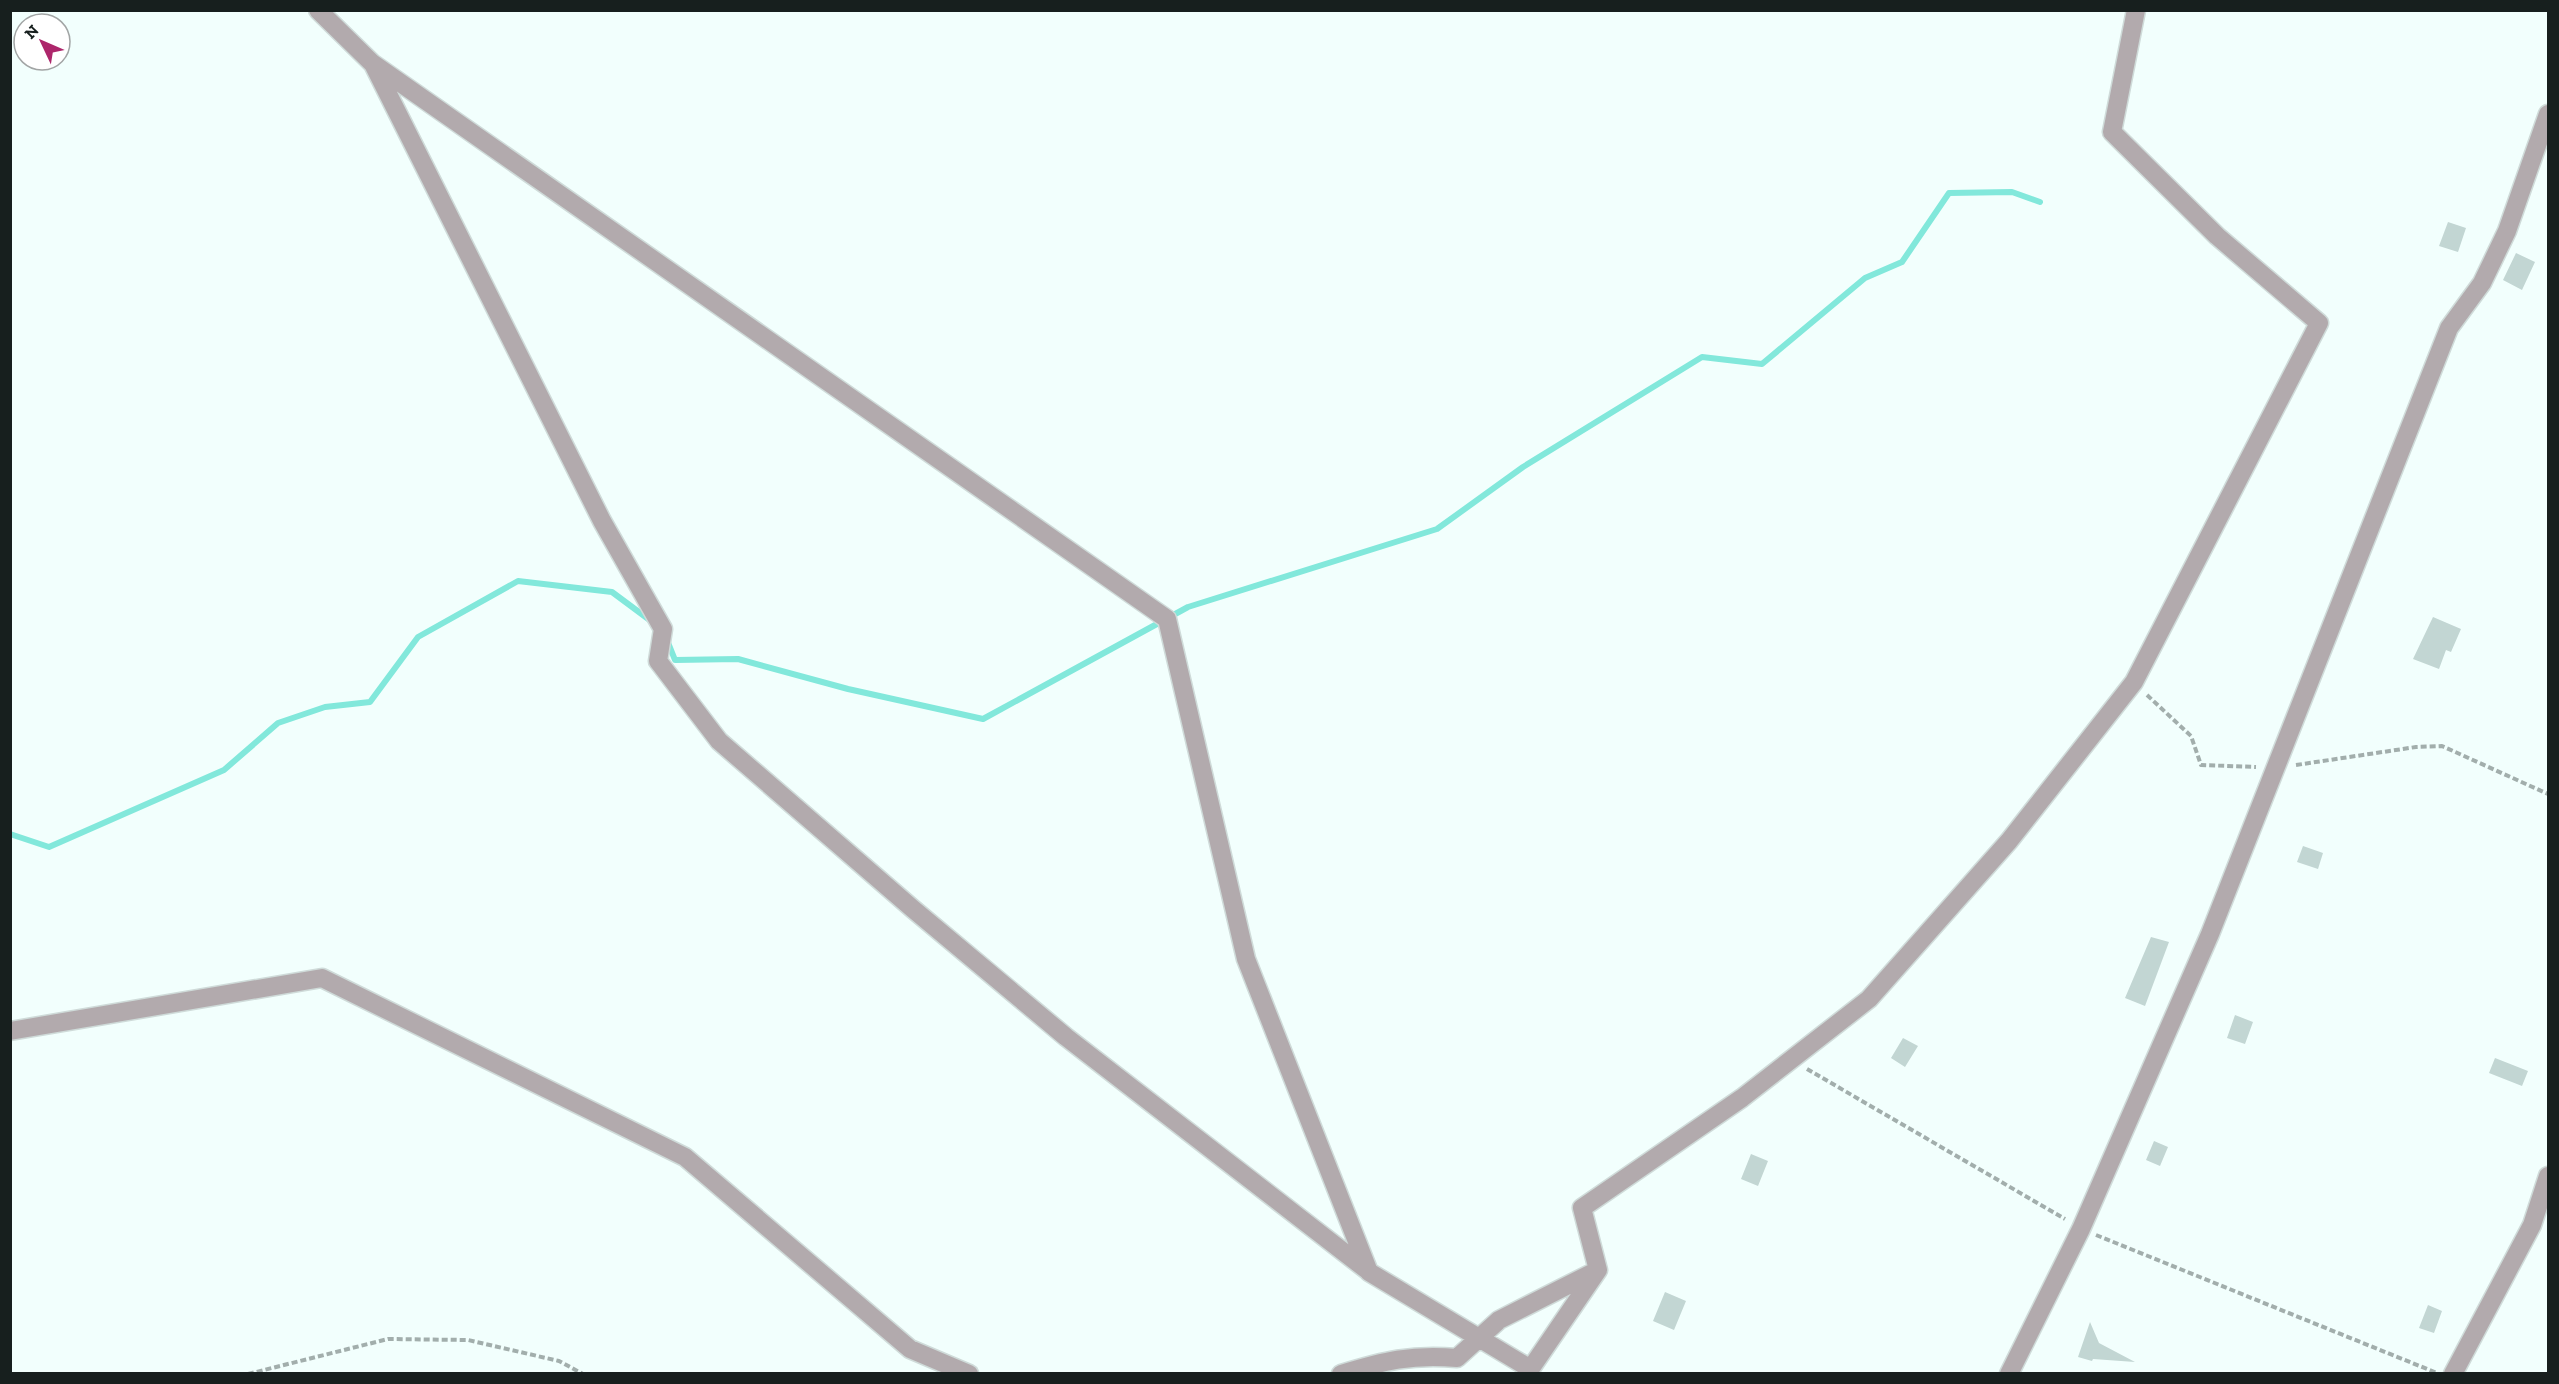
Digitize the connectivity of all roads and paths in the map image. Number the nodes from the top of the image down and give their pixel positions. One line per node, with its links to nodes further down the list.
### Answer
1 (318, 10): 3 (street)
2 (2136, 10): 5 (street)
3 (372, 63): 13 (street); 13 (street)
4 (2548, 114): 6 (street)
5 (2134, 682): 6 (path); 9 (street)
6 (2276, 768): 7 (path); 11 (street)
7 (2548, 794)
8 (10, 1031): 18 (street)
9 (1791, 1060): 11 (path); 12 (street)
10 (2548, 1176): 22 (street)
11 (2081, 1229): 20 (street); 21 (path)
12 (1598, 1270): 14 (street); 15 (street)
13 (1369, 1272): 14 (street)
14 (1479, 1338): 15 (street); 19 (street)
15 (1528, 1371)
16 (248, 1374): 17 (path)
17 (583, 1374)
18 (969, 1374)
19 (1341, 1374)
20 (2009, 1374)
21 (2439, 1374)
22 (2453, 1374)

